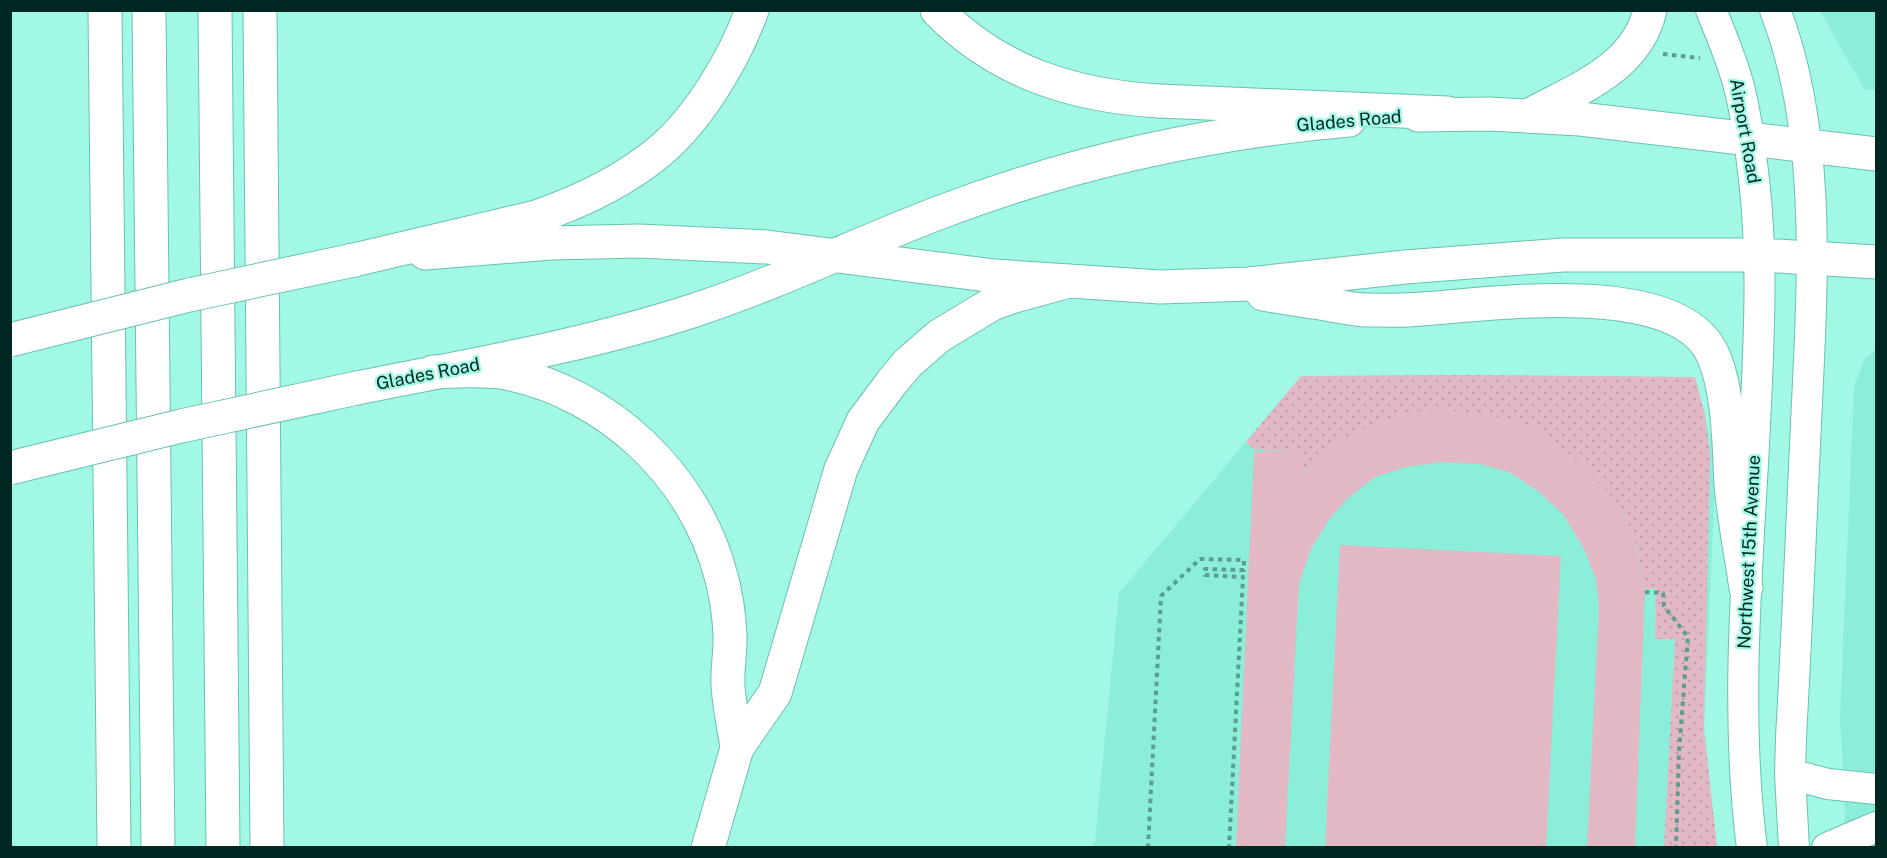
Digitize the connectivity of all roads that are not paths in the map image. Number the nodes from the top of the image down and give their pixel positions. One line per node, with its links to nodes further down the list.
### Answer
1 (105, 10): 30 (main road)
2 (149, 10): 31 (main road)
3 (215, 10): 32 (main road)
4 (260, 10): 33 (main road)
5 (752, 10): 18 (main road)
6 (937, 10): 10 (main road)
7 (1650, 10): 11 (main road)
8 (1711, 10): 12 (street, Airport Road)
9 (1775, 10): 13 (street)
10 (1448, 113): 11 (main road, Glades Road); 15 (main road, Glades Road)
11 (1528, 116): 12 (main road, Glades Road)
12 (1749, 139): 13 (main road, Glades Road); 16 (street, Airport Road)
13 (1805, 145): 14 (main road, Glades Road); 17 (street)
14 (1876, 154)
15 (839, 255): 18 (main road, Glades Road); 20 (main road, Glades Road); 23 (main road, Glades Road)
16 (1760, 255): 17 (main road, Glades Road); 21 (main road, Glades Road); 25 (street, Northwest 15th Avenue)
17 (1811, 257): 19 (main road, Glades Road); 27 (street)
18 (354, 260): 22 (main road, Glades Road, bridge)
19 (1876, 262)
20 (1069, 281): 21 (main road, Glades Road); 26 (main road)
21 (1208, 286): 25 (main road)
22 (10, 340)
23 (433, 372): 24 (main road, Glades Road, bridge); 26 (main road)
24 (10, 468)
25 (1746, 588): 35 (street, Northwest 15th Avenue)
26 (737, 748): 34 (main road)
27 (1790, 774): 28 (street); 36 (street)
28 (1876, 789)
29 (1876, 827): 37 (street)
30 (114, 848)
31 (158, 848)
32 (223, 848)
33 (267, 848)
34 (708, 848)
35 (1752, 848)
36 (1794, 848)
37 (1827, 848)

